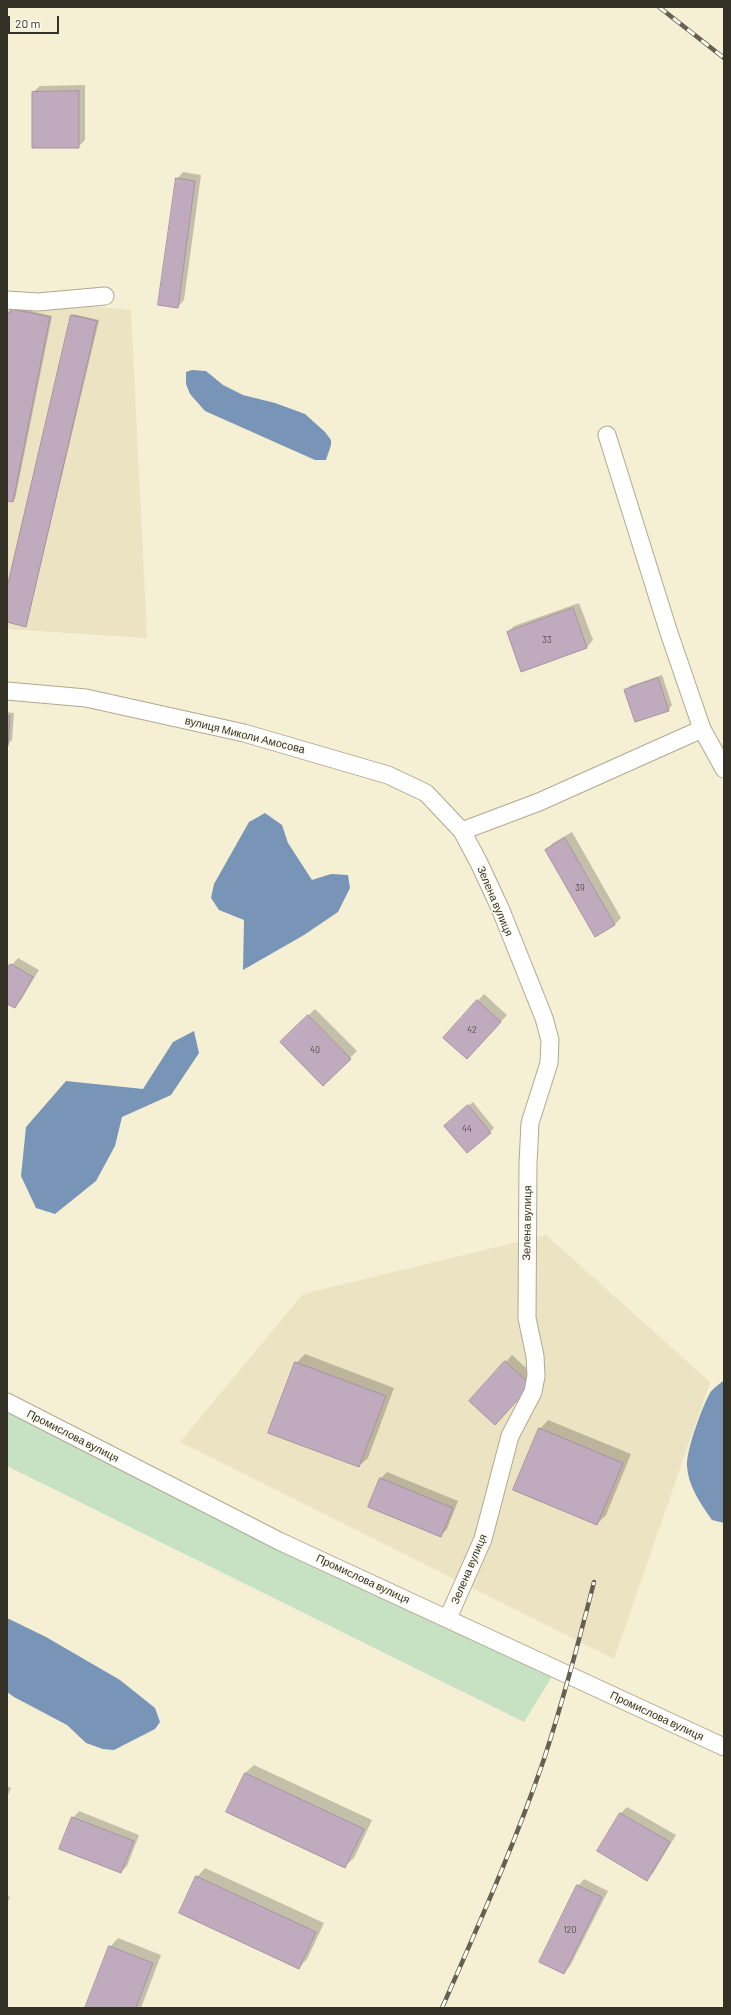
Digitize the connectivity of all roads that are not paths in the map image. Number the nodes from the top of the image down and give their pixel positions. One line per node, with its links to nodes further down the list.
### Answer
1 (105, 296): 2 (street)
2 (7, 300)
3 (608, 434): 5 (street)
4 (7, 691): 7 (street, вулиця Миколи Амосова)
5 (702, 729): 6 (street); 7 (street)
6 (724, 769)
7 (462, 831): 9 (street, Зелена вулиця)
8 (7, 1402): 9 (street, Промислова вулиця)
9 (448, 1618): 10 (street, Промислова вулиця)
10 (724, 1747)

